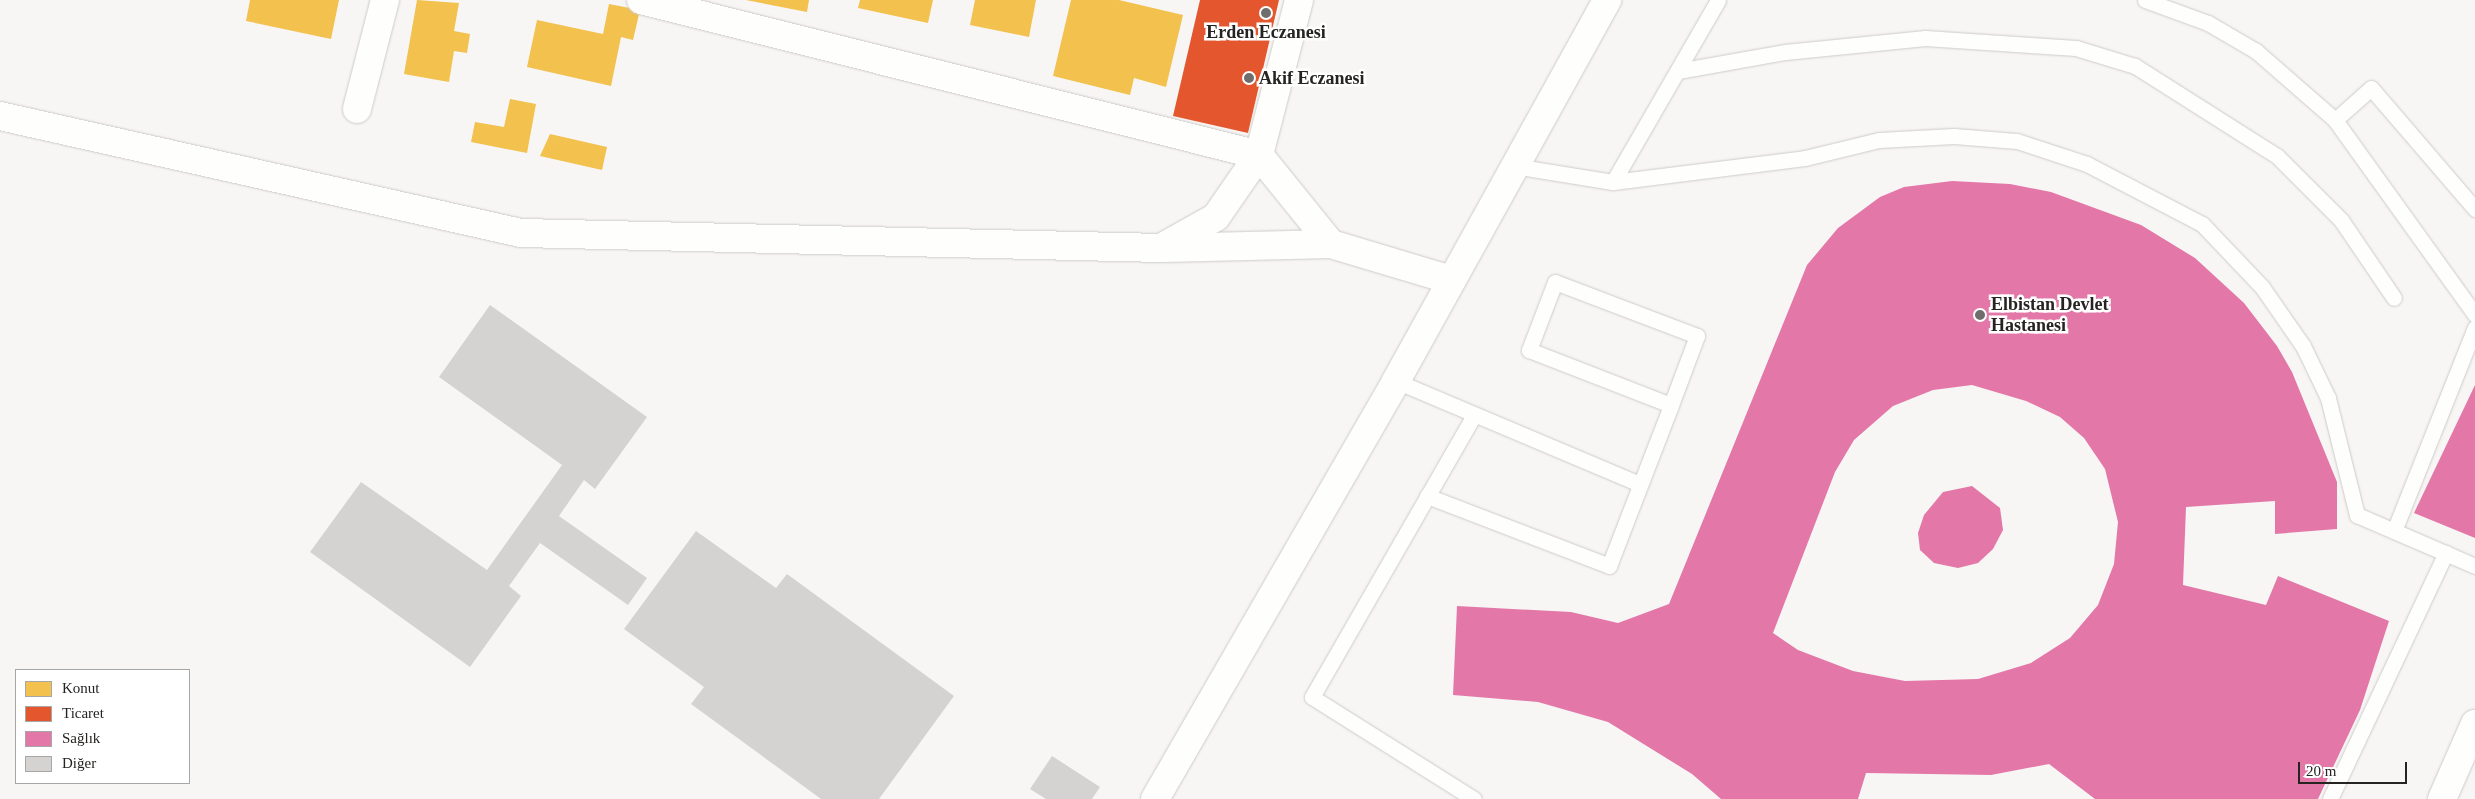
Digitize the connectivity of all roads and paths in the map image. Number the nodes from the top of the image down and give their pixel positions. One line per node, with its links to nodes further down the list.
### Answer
1 (385, 0): 8 (street)
2 (641, 0): 11 (street)
3 (1299, 0): 11 (street)
4 (1607, 0): 12 (street)
5 (1718, 0): 7 (lane)
6 (2145, 0): 10 (lane)
7 (1678, 71): 13 (lane); 18 (lane)
8 (357, 109)
9 (0, 116): 16 (street)
10 (2335, 120): 14 (lane); 19 (lane)
11 (1259, 155): 15 (street); 16 (street)
12 (1514, 166): 13 (lane); 17 (street)
13 (1613, 182): 26 (lane)
14 (2475, 209)
15 (1331, 244): 16 (street); 17 (street)
16 (1161, 248)
17 (1451, 280): 21 (street)
18 (2394, 298)
19 (2475, 315)
20 (2475, 327): 26 (lane)
21 (1396, 381): 23 (lane); 30 (street)
22 (1671, 405): 22 (lane); 24 (lane)
23 (1472, 417): 24 (lane); 25 (lane)
24 (1640, 484): 25 (lane)
25 (1427, 496): 31 (lane)
26 (2394, 531): 27 (lane)
27 (2446, 553): 28 (lane); 32 (lane)
28 (2475, 566)
29 (2475, 724): 33 (street)
30 (1155, 799)
31 (1474, 799)
32 (2330, 799)
33 (2442, 799)

